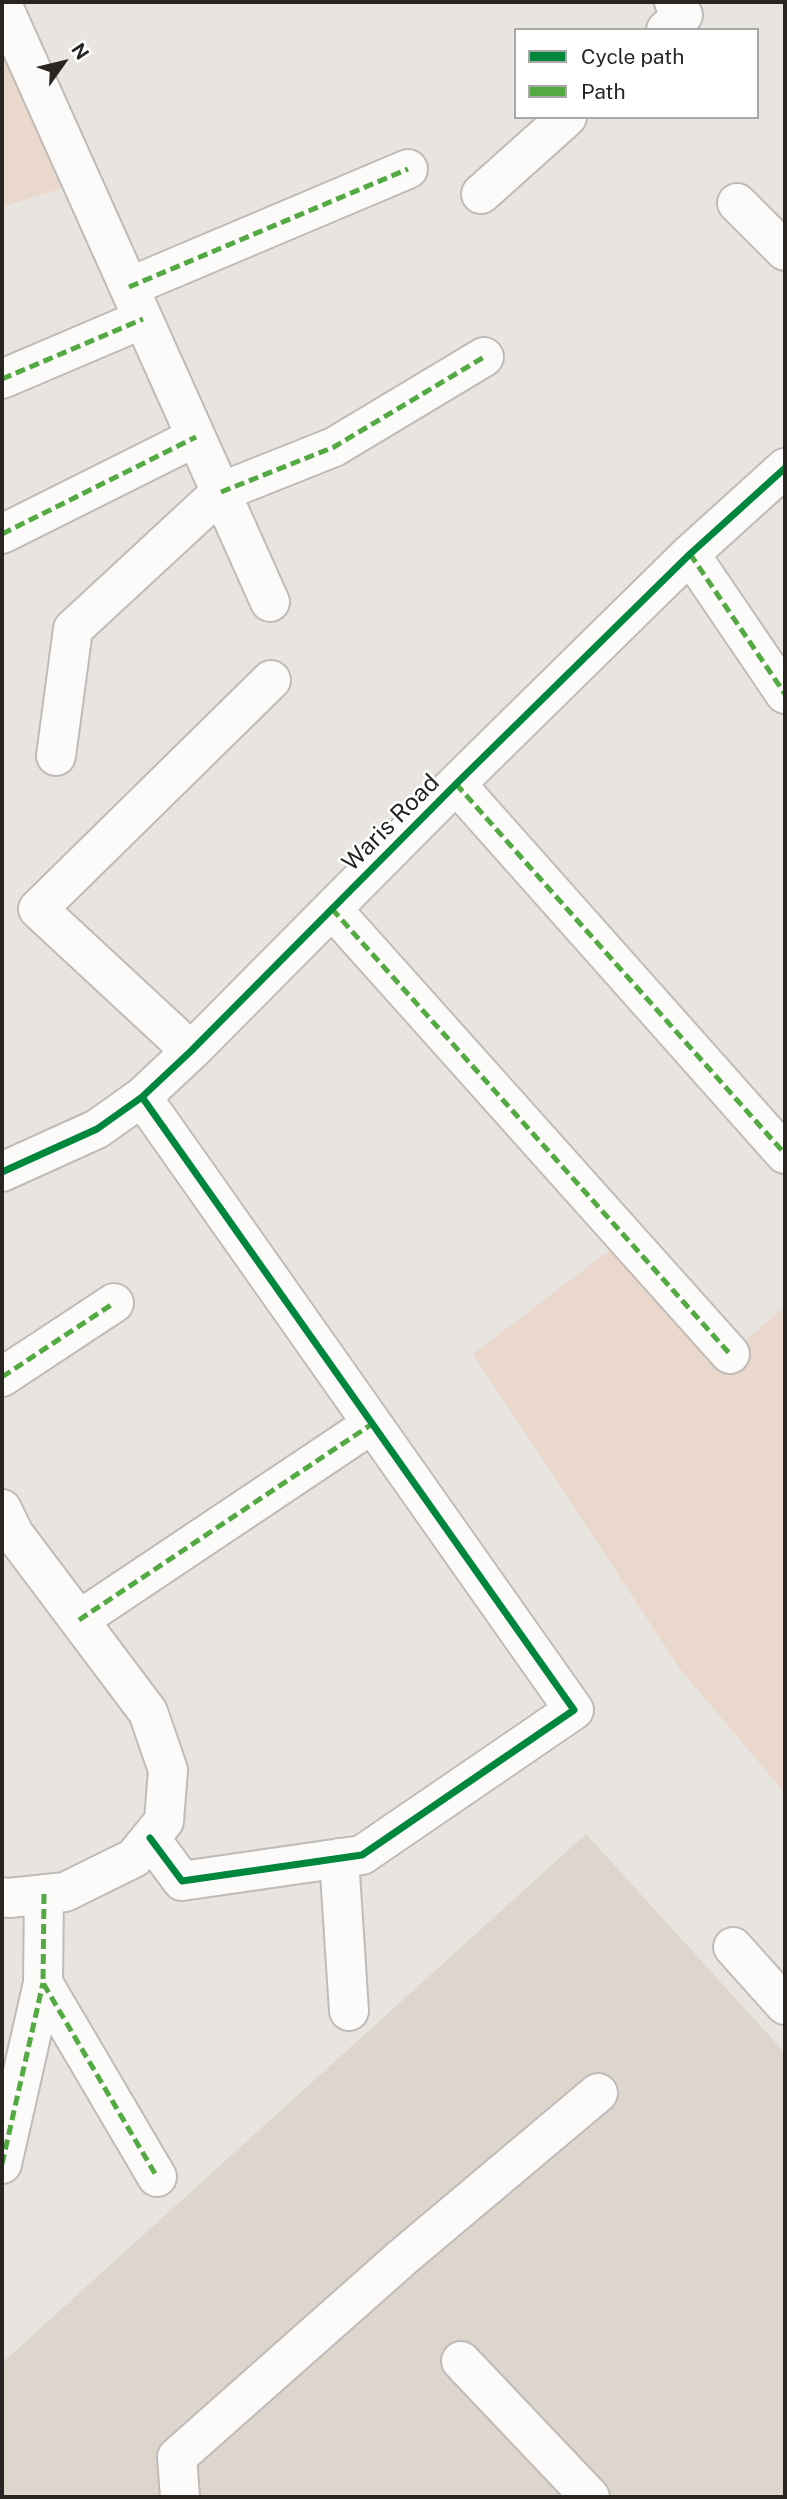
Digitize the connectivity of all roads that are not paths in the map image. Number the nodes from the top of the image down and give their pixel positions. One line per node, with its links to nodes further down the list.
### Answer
1 (674, 2): 3 (street)
2 (2, 4): 9 (street)
3 (668, 28)
4 (565, 119): 6 (street)
5 (408, 169): 9 (street)
6 (481, 194)
7 (737, 203): 8 (street)
8 (785, 251)
9 (136, 303): 11 (street); 12 (street)
10 (484, 357): 14 (street)
11 (2, 379)
12 (196, 437): 14 (street); 15 (street)
13 (785, 468): 16 (street, Waris Road)
14 (220, 492): 17 (street); 20 (street)
15 (2, 534)
16 (690, 554): 19 (street); 21 (street, Waris Road)
17 (270, 602)
18 (271, 680): 23 (street)
19 (785, 694)
20 (56, 756)
21 (457, 784): 22 (street, Waris Road); 25 (street)
22 (332, 909): 23 (street, Waris Road); 28 (street)
23 (191, 1051): 24 (street, Waris Road)
24 (142, 1097): 26 (street, Waris Road); 30 (street)
25 (785, 1154)
26 (2, 1172)
27 (114, 1303): 29 (street)
28 (730, 1354)
29 (2, 1377)
30 (372, 1424): 32 (street); 34 (street)
31 (2, 1509): 32 (street)
32 (79, 1620): 33 (street)
33 (150, 1838): 34 (street); 35 (street)
34 (339, 1858): 40 (street)
35 (44, 1895): 36 (street); 38 (street)
36 (2, 1897)
37 (733, 1947): 39 (street)
38 (43, 1983): 42 (street); 43 (street)
39 (785, 2005)
40 (349, 2011)
41 (598, 2092): 45 (street)
42 (2, 2164)
43 (157, 2178)
44 (461, 2361): 46 (street)
45 (180, 2497)
46 (590, 2497)

